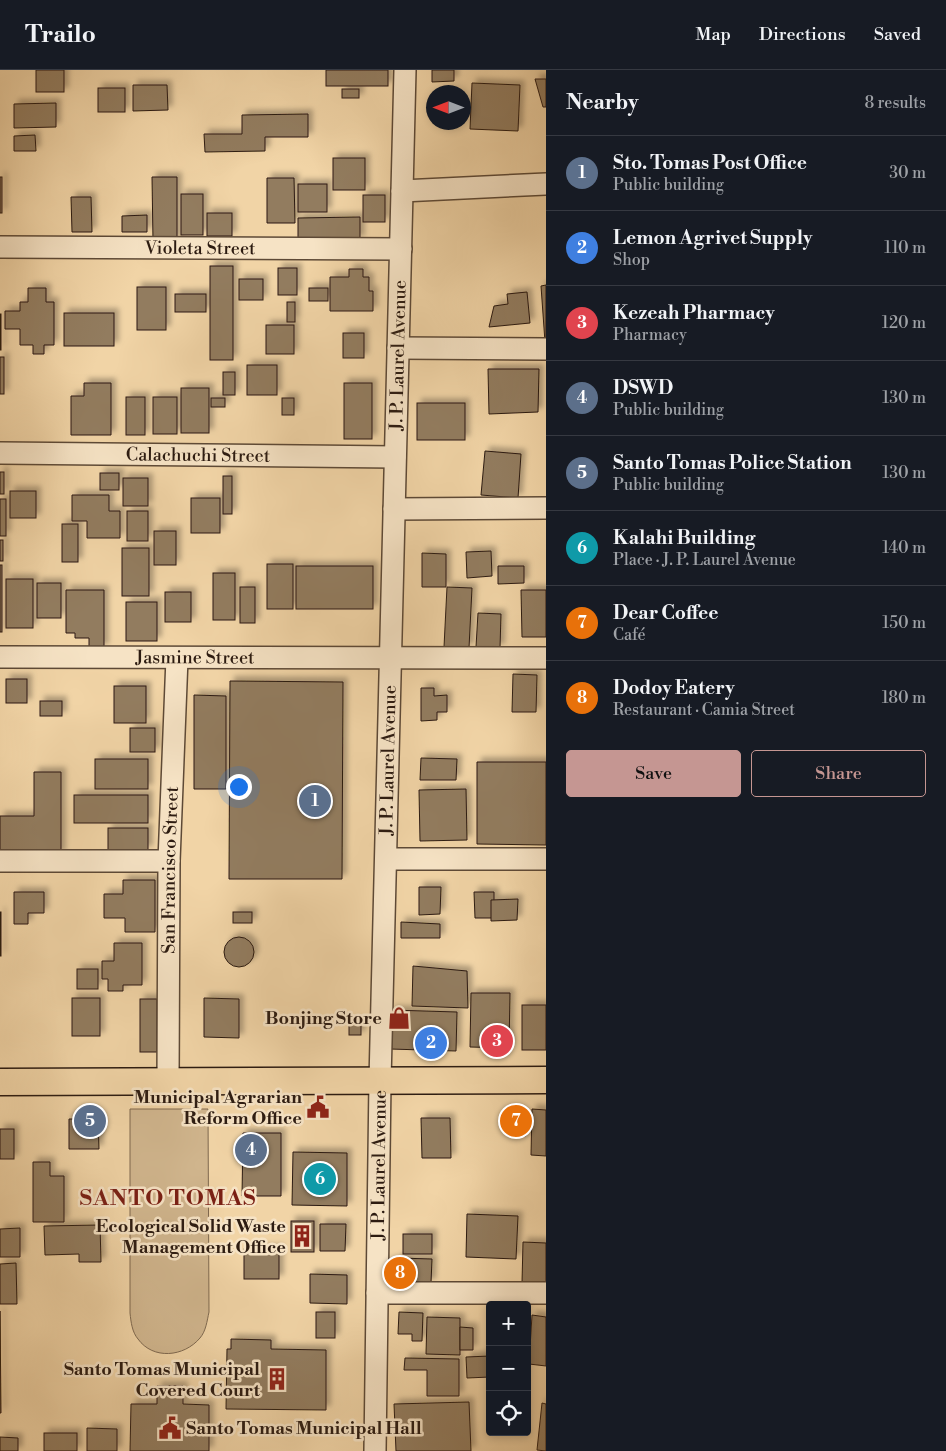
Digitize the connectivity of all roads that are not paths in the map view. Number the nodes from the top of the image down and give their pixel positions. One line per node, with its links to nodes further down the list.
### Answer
1 (405, 70): 3 (street, J. P. Laurel Avenue)
2 (546, 184): 3 (street)
3 (402, 191): 5 (street, J. P. Laurel Avenue)
4 (0, 247): 5 (street, Violeta Street)
5 (400, 248): 6 (street, J. P. Laurel Avenue)
6 (398, 348): 7 (street); 9 (street, J. P. Laurel Avenue)
7 (546, 348)
8 (0, 453): 9 (street, Calachuchi Street)
9 (395, 457): 11 (street, J. P. Laurel Avenue)
10 (546, 508): 11 (street)
11 (394, 509): 15 (street, J. P. Laurel Avenue)
12 (0, 657): 13 (street, Jasmine Street)
13 (177, 658): 15 (street, Jasmine Street); 19 (street, San Francisco Street)
14 (546, 658): 15 (street, Jasmine Street)
15 (390, 659): 16 (street, J. P. Laurel Avenue)
16 (386, 859): 17 (street); 21 (street, J. P. Laurel Avenue)
17 (546, 859)
18 (0, 861): 19 (street)
19 (169, 861): 23 (street, San Francisco Street)
20 (546, 1080): 21 (main road)
21 (380, 1081): 23 (main road); 24 (street, J. P. Laurel Avenue)
22 (0, 1082): 23 (main road)
23 (168, 1082)
24 (377, 1293): 25 (street); 26 (street, J. P. Laurel Avenue)
25 (546, 1293)
26 (374, 1451)

